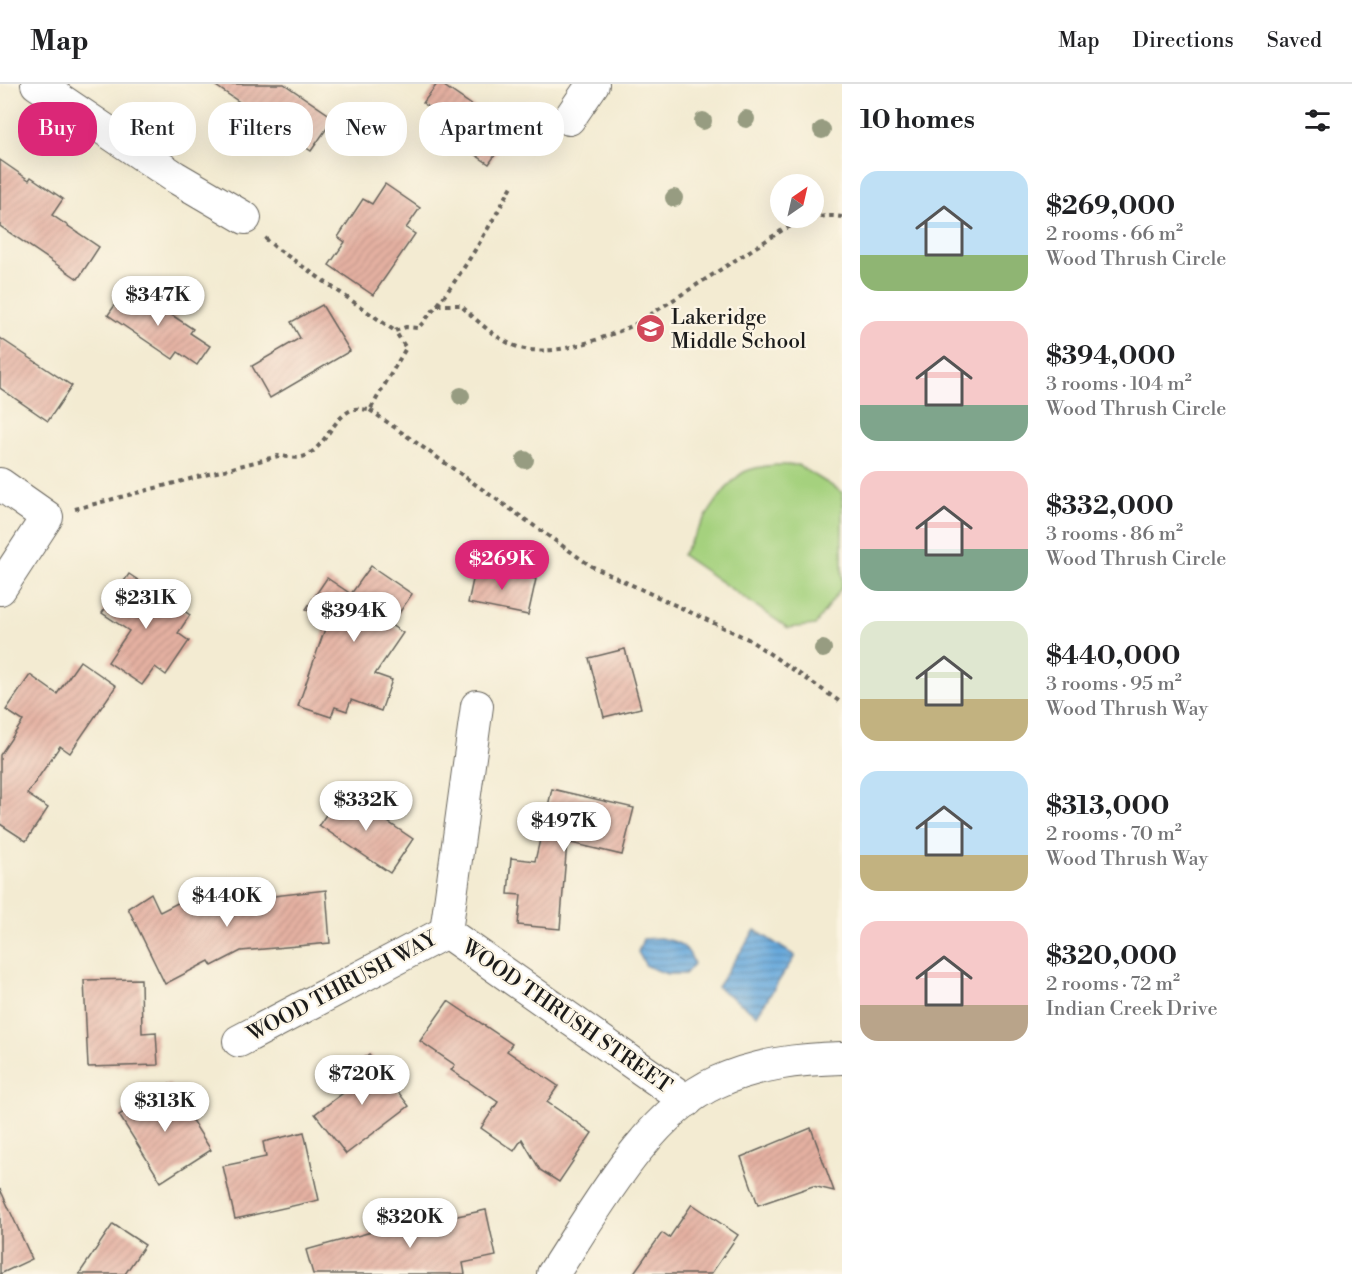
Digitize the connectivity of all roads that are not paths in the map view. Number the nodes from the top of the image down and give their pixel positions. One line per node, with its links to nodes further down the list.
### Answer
1 (37, 84): 4 (street)
2 (592, 84): 3 (street)
3 (569, 119)
4 (245, 218)
5 (0, 484): 6 (street)
6 (0, 589)
7 (477, 706): 8 (street)
8 (446, 932): 9 (street, WOOD THRUSH WAY); 11 (street, WOOD THRUSH STREET)
9 (238, 1041)
10 (842, 1058): 11 (street)
11 (687, 1101): 12 (street)
12 (553, 1274)

